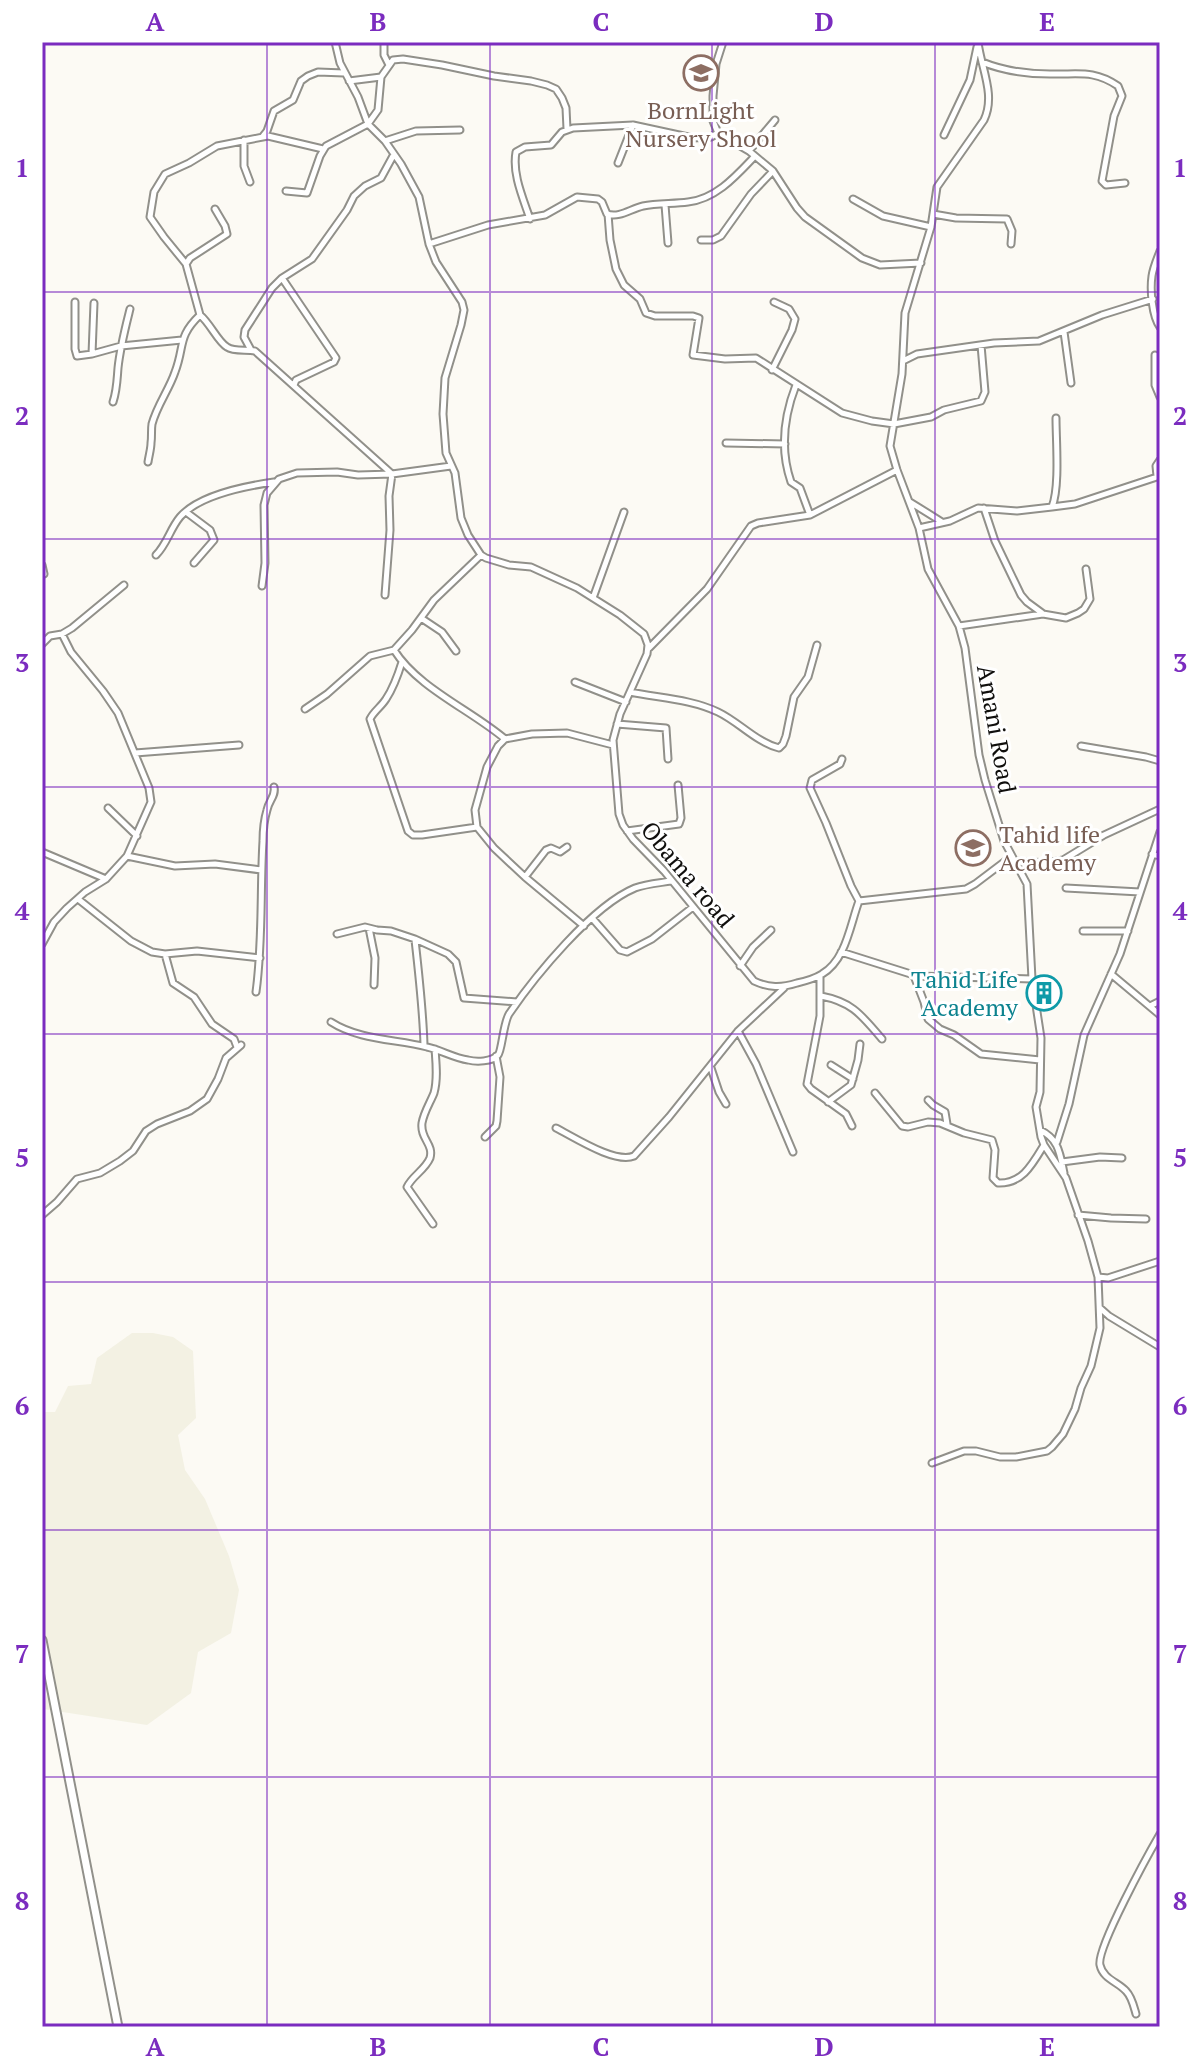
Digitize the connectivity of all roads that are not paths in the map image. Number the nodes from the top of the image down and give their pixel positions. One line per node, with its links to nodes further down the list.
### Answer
1 (335, 42): 7 (street)
2 (384, 42): 6 (street)
3 (723, 42): 15 (street)
4 (978, 42): 5 (street, Amani Road); 16 (street)
5 (981, 61): 27 (street); 33 (street, Amani Road)
6 (389, 65): 8 (street); 13 (street)
7 (344, 73): 9 (street); 17 (street)
8 (381, 77): 9 (street); 11 (street)
9 (349, 81): 11 (street)
10 (775, 120): 21 (street)
11 (368, 124): 19 (street); 20 (street)
12 (633, 125): 13 (street); 15 (street); 24 (street)
13 (567, 129): 34 (street)
14 (460, 130): 19 (street)
15 (718, 133): 21 (street)
16 (944, 135)
17 (263, 136): 18 (street); 20 (street)
18 (244, 140): 26 (street); 42 (street)
19 (385, 141): 22 (street)
20 (323, 149): 28 (street)
21 (749, 151): 23 (street)
22 (394, 155): 38 (street); 43 (street)
23 (755, 156): 25 (street); 30 (street)
24 (618, 163)
25 (773, 171): 36 (street); 41 (street)
26 (250, 182)
27 (1125, 183)
28 (286, 191)
29 (853, 199): 35 (street)
30 (665, 205): 32 (street); 37 (street)
31 (215, 209): 42 (street)
32 (608, 214): 34 (street); 59 (street)
33 (933, 214): 35 (street, Amani Road); 39 (street)
34 (530, 219): 38 (street)
35 (931, 227): 41 (street, Amani Road)
36 (701, 240)
37 (668, 243)
38 (429, 244): 71 (street)
39 (1011, 244)
40 (1160, 251): 44 (street)
41 (921, 263): 58 (street, Amani Road)
42 (186, 264): 49 (street)
43 (282, 278): 55 (street); 61 (street)
44 (1153, 299): 50 (street); 51 (street)
45 (75, 302): 56 (street)
46 (774, 302): 59 (street)
47 (94, 303): 56 (street)
48 (130, 309): 54 (street)
49 (200, 315): 52 (street); 55 (street)
50 (1160, 327)
51 (1064, 332): 53 (street); 60 (street)
52 (182, 340): 54 (street); 70 (street)
53 (981, 345): 58 (street); 66 (street)
54 (121, 346): 56 (street); 64 (street)
55 (251, 350): 61 (street)
56 (92, 354)
57 (1155, 355): 63 (street)
58 (902, 361): 66 (street, Amani Road)
59 (772, 370): 62 (street)
60 (1071, 383)
61 (294, 385): 73 (street)
62 (796, 385): 66 (street); 68 (street)
63 (1160, 397)
64 (113, 402)
65 (1056, 418): 77 (street)
66 (894, 424): 72 (street, Amani Road)
67 (726, 443): 68 (street)
68 (785, 444): 81 (street)
69 (1160, 460): 74 (street)
70 (148, 462)
71 (451, 466): 73 (street); 85 (street)
72 (897, 470): 76 (street, Amani Road); 81 (street)
73 (392, 474): 75 (street); 92 (street)
74 (1159, 476): 77 (street)
75 (274, 482): 79 (street); 91 (street)
76 (908, 501): 82 (street); 83 (street, Amani Road)
77 (1052, 507): 78 (street)
78 (984, 508): 82 (street); 94 (street)
79 (186, 512): 84 (street); 86 (street)
80 (624, 512): 93 (street)
81 (810, 515): 100 (street)
82 (943, 523): 83 (street)
83 (919, 528): 96 (street, Amani Road)
84 (156, 555)
85 (481, 555): 93 (street); 95 (street)
86 (194, 563)
87 (42, 565): 89 (street)
88 (1086, 569): 94 (street)
89 (44, 574)
90 (124, 585): 97 (street)
91 (262, 586)
92 (385, 595)
93 (593, 598): 100 (street)
94 (1043, 614): 96 (street)
95 (421, 618): 101 (street); 102 (street)
96 (959, 626): 130 (street, Amani Road)
97 (62, 634): 98 (street); 113 (street)
98 (42, 644)
99 (817, 645): 105 (street)
100 (648, 649): 105 (street, Obama road)
101 (394, 650): 103 (street); 107 (street)
102 (456, 651)
103 (402, 662): 109 (street); 121 (street)
104 (575, 682): 106 (street)
105 (630, 692): 106 (street, Obama road)
106 (626, 702): 108 (street, Obama road)
107 (305, 709)
108 (617, 724): 111 (street, Obama road); 114 (street)
109 (505, 739): 111 (street); 121 (street)
110 (239, 745): 113 (street)
111 (613, 745): 122 (street, Obama road)
112 (1081, 746): 116 (street)
113 (135, 753): 124 (street)
114 (668, 759)
115 (842, 759): 138 (street)
116 (1160, 761)
117 (678, 785): 122 (street)
118 (274, 787): 131 (street)
119 (108, 808): 124 (street)
120 (1160, 809): 130 (street)
121 (477, 827): 132 (street)
122 (627, 831): 134 (street, Obama road)
123 (1160, 832): 127 (street)
124 (137, 836): 128 (street)
125 (567, 847): 132 (street)
126 (42, 852): 133 (street)
127 (1152, 854): 129 (street); 136 (street)
128 (127, 856): 131 (street); 133 (street)
129 (1160, 856)
130 (1014, 858): 138 (street); 156 (street, Amani Road)
131 (261, 870): 151 (street)
132 (525, 877): 141 (street)
133 (106, 879): 137 (street)
134 (672, 881): 139 (street, Obama road); 140 (street)
135 (1066, 888): 136 (street)
136 (1140, 892): 145 (street)
137 (78, 899): 148 (street); 150 (street)
138 (859, 901): 149 (street)
139 (693, 907): 140 (street); 152 (street, Obama road)
140 (592, 918): 141 (street)
141 (584, 926): 162 (street)
142 (369, 927): 146 (street); 147 (street); 157 (street)
143 (771, 930): 152 (street)
144 (1083, 931): 145 (street)
145 (1128, 931): 153 (street)
146 (337, 934)
147 (415, 939): 162 (street); 169 (street)
148 (42, 944)
149 (841, 952): 154 (street); 155 (street)
150 (165, 954): 151 (street); 191 (street)
151 (260, 958): 159 (street)
152 (740, 966): 158 (street, Obama road)
153 (1111, 974): 163 (street); 185 (street)
154 (914, 975): 156 (street); 172 (street)
155 (820, 976): 158 (street); 160 (street)
156 (1032, 979): 172 (street, Amani Road)
157 (374, 985)
158 (785, 987): 166 (street)
159 (256, 992)
160 (821, 996): 167 (street); 178 (street)
161 (1160, 1001): 163 (street)
162 (517, 1002): 171 (street)
163 (1150, 1006): 164 (street)
164 (1160, 1015)
165 (331, 1022): 169 (street)
166 (738, 1031): 174 (street); 187 (street)
167 (882, 1039)
168 (860, 1044): 175 (street)
169 (424, 1046): 170 (street)
170 (435, 1049): 171 (street); 194 (street)
171 (496, 1056): 184 (street)
172 (1040, 1060): 183 (street, Amani Road)
173 (831, 1065): 175 (street)
174 (711, 1067): 179 (street); 182 (street)
175 (853, 1079): 178 (street)
176 (875, 1093): 180 (street)
177 (928, 1100): 180 (street)
178 (828, 1102): 181 (street)
179 (726, 1104)
180 (947, 1125): 186 (street)
181 (852, 1126)
182 (556, 1128)
183 (1040, 1130): 185 (street); 186 (street, Amani Road)
184 (485, 1137)
185 (1057, 1142): 189 (street)
186 (1044, 1145): 190 (street, Amani Road)
187 (793, 1152)
188 (1122, 1158): 189 (street)
189 (1062, 1162): 190 (street)
190 (1066, 1178): 192 (street, Amani Road)
191 (42, 1215)
192 (1078, 1215): 193 (street); 196 (street, Amani Road)
193 (1146, 1219)
194 (433, 1224)
195 (1160, 1261): 196 (street)
196 (1098, 1277): 197 (street, Amani Road)
197 (1100, 1308): 198 (street); 199 (street, Amani Road)
198 (1160, 1347)
199 (932, 1463)
200 (42, 1640): 203 (street)
201 (1160, 1834): 202 (street)
202 (1136, 2014)
203 (118, 2027)

